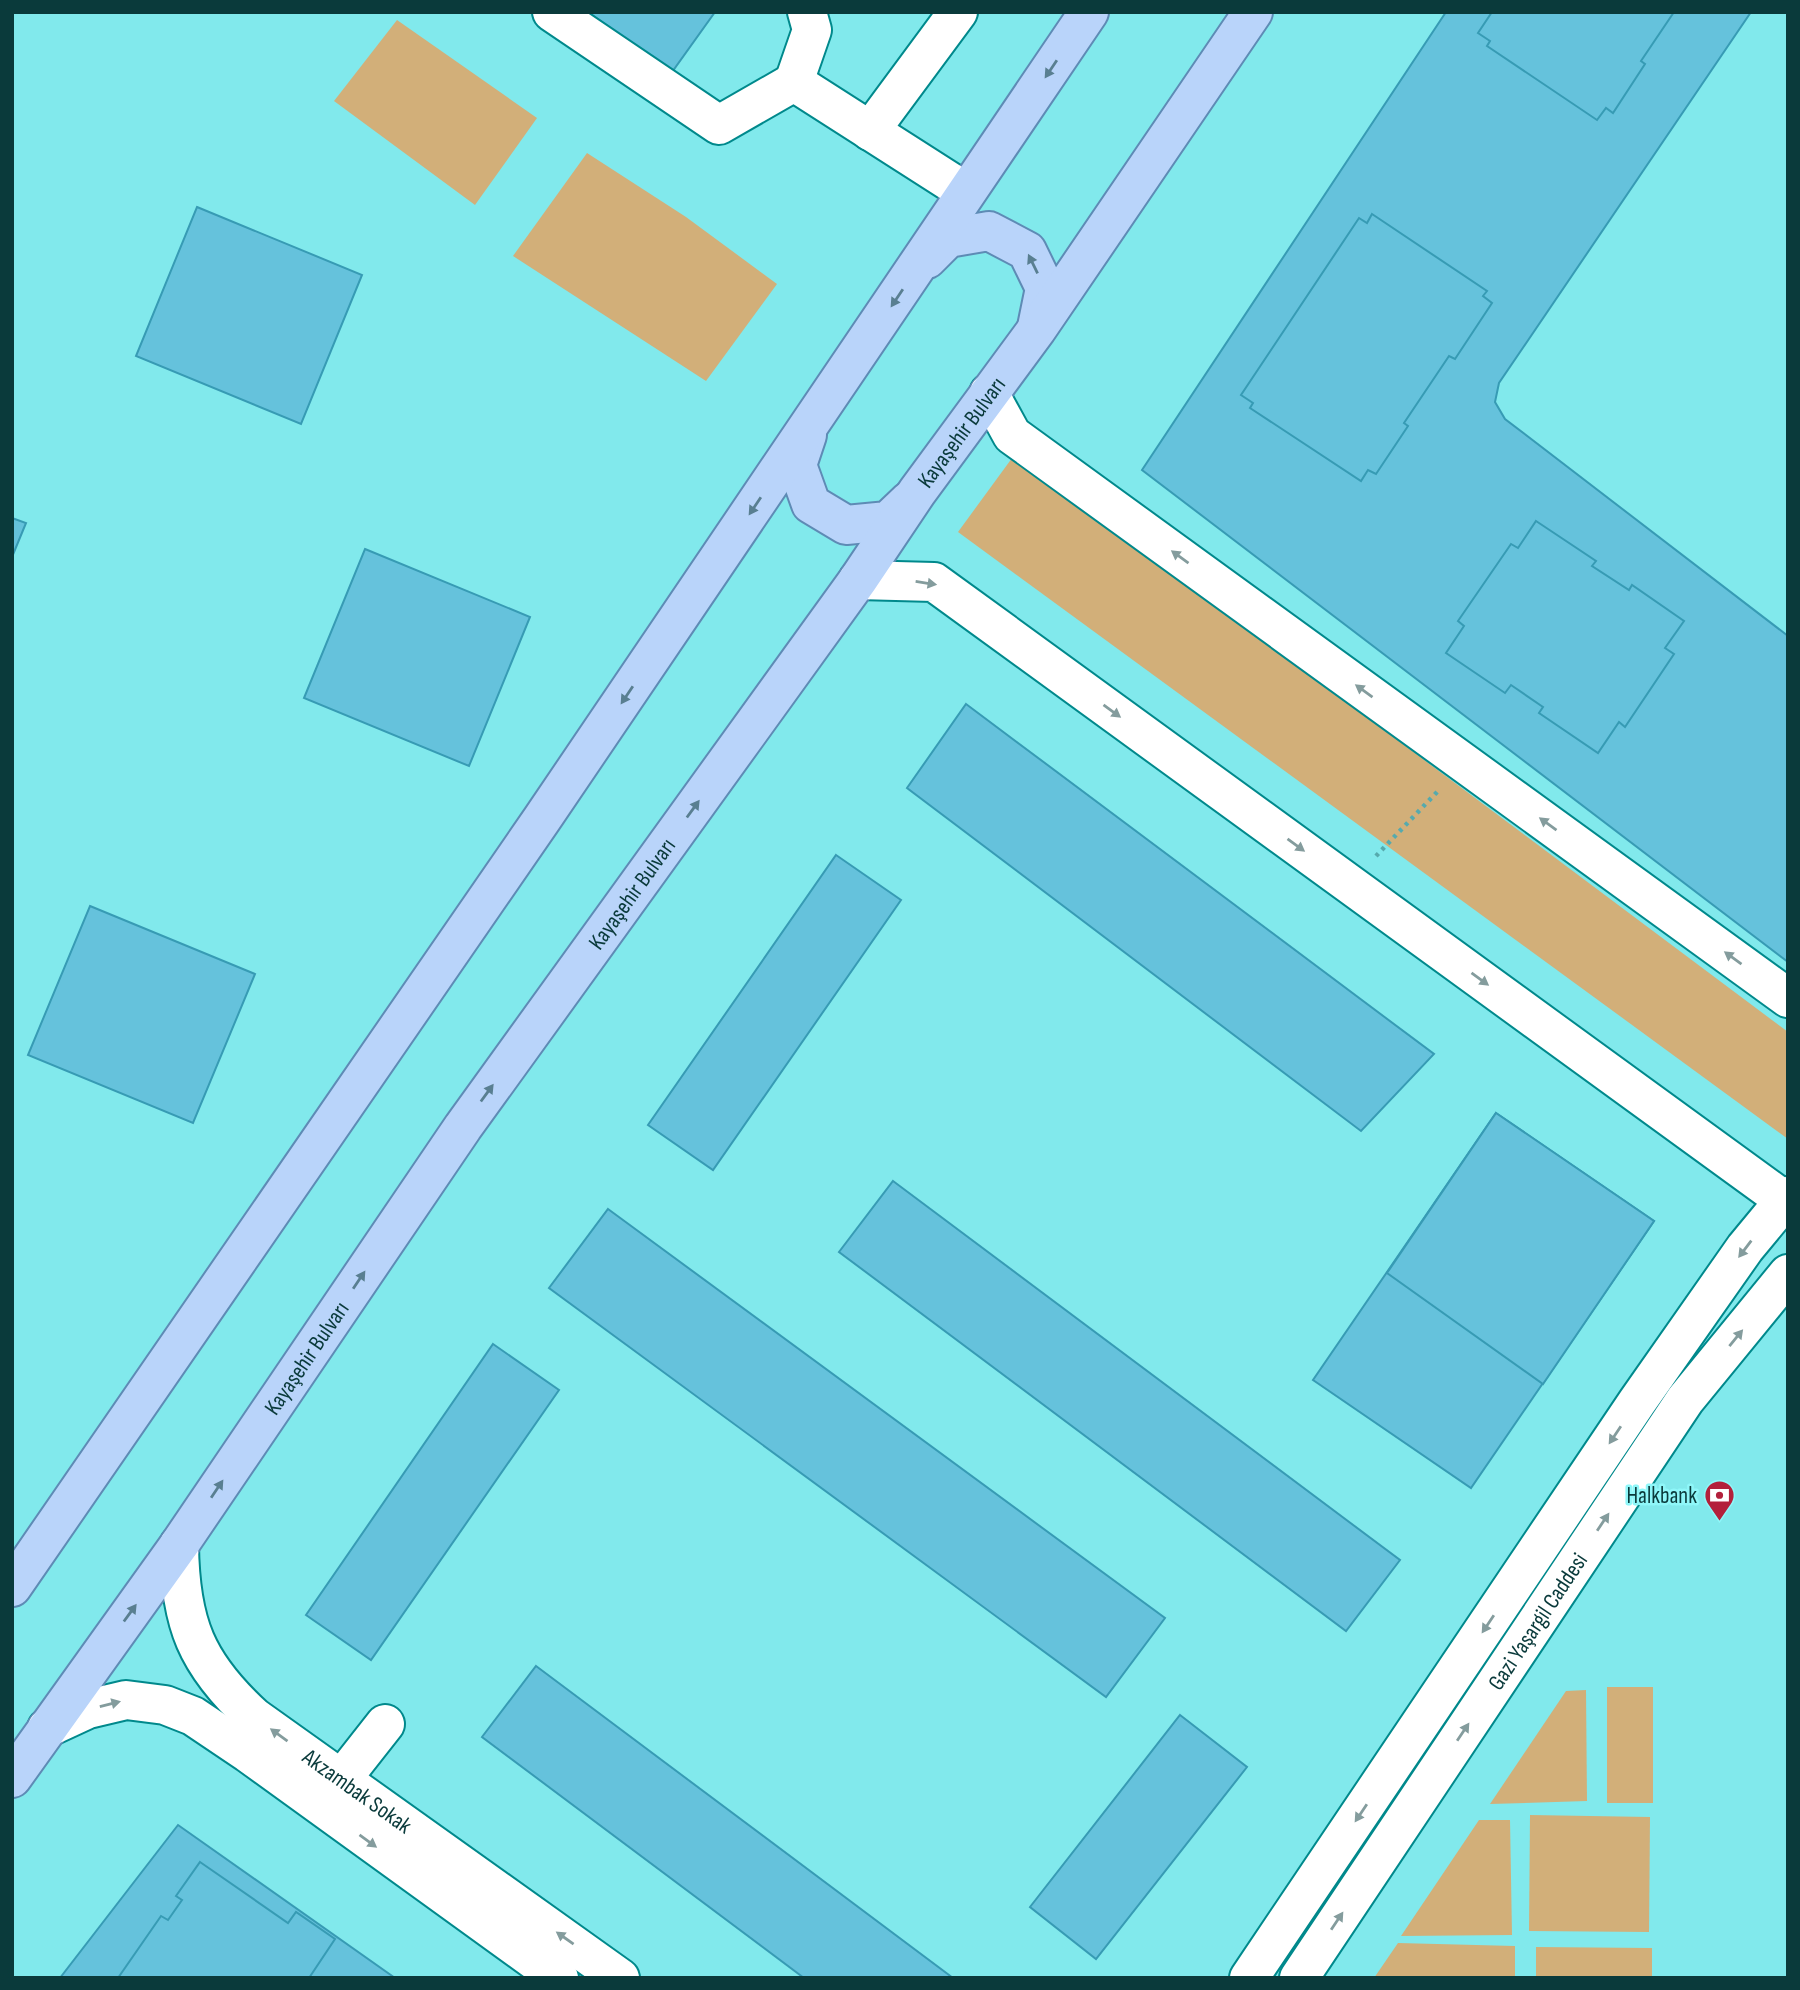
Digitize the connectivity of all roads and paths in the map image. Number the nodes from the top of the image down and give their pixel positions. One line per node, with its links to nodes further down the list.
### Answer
1 (552, 12): 6 (street)
2 (807, 12): 6 (street)
3 (958, 12): 7 (street)
4 (1089, 12): 8 (main road, one-way to 8)
5 (1253, 12): 10 (main road, Kayaşehir Bulvarı)
6 (794, 82): 7 (street)
7 (870, 131): 8 (street)
8 (966, 192): 9 (main road)
9 (919, 267): 10 (main road, one-way to 9); 12 (main road, one-way to 12)
10 (1037, 329): 11 (main road, Kayaşehir Bulvarı)
11 (989, 393): 13 (main road, Kayaşehir Bulvarı); 15 (street, one-way to 11)
12 (810, 426): 13 (main road); 22 (main road, one-way to 22)
13 (917, 492): 14 (main road, Kayaşehir Bulvarı)
14 (858, 580): 16 (street, one-way to 16); 20 (main road, Kayaşehir Bulvarı, one-way to 14)
15 (1465, 764): 16 (path); 17 (street, one-way to 15)
16 (1349, 884): 18 (street, one-way to 18)
17 (1788, 998)
18 (1787, 1200): 21 (street, one-way to 21)
19 (1788, 1274): 23 (street, Gazi Yaşargil Caddesi, one-way to 19)
20 (179, 1545): 25 (main road, Kayaşehir Bulvarı, one-way to 20); 27 (street, Akzambak Sokak, one-way to 20)
21 (1525, 1568): 23 (street); 30 (street, one-way to 30)
22 (13, 1584)
23 (1556, 1592): 31 (street, Gazi Yaşargil Caddesi, one-way to 23)
24 (385, 1724): 27 (street)
25 (47, 1728): 26 (main road, Kayaşehir Bulvarı); 27 (street, Akzambak Sokak, one-way to 27)
26 (12, 1778)
27 (330, 1793): 28 (street, Akzambak Sokak, one-way to 28); 29 (street, Akzambak Sokak, one-way to 27)
28 (559, 1978)
29 (620, 1978)
30 (1249, 1978)
31 (1299, 1978)

